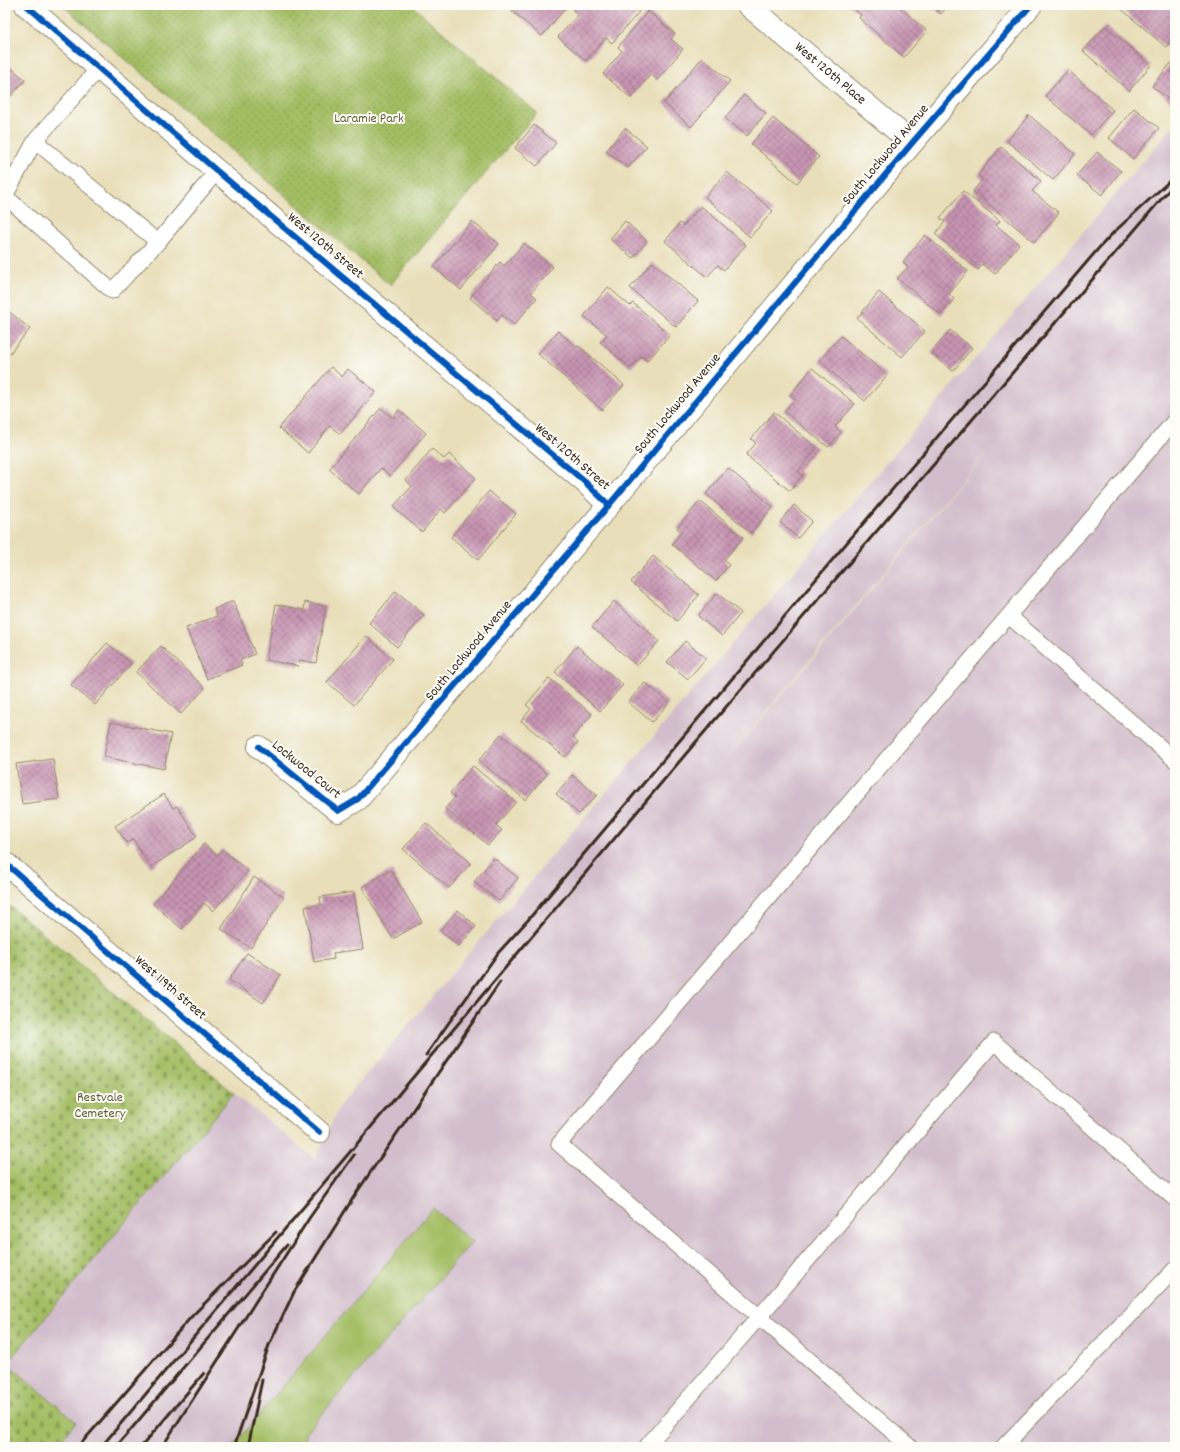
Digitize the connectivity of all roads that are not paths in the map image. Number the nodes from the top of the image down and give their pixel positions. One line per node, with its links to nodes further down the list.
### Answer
1 (26, 5): 4 (street, West 120th Street)
2 (748, 5): 6 (street, West 120th Place)
3 (1031, 5): 6 (street, South Lockwood Avenue)
4 (99, 68): 5 (lane); 7 (street, West 120th Street)
5 (35, 141): 8 (lane); 8 (lane)
6 (912, 143): 10 (street, South Lockwood Avenue)
7 (217, 171): 8 (lane); 10 (street, West 120th Street)
8 (158, 242)
9 (1175, 420): 11 (lane)
10 (610, 506): 14 (street, South Lockwood Avenue)
11 (1009, 616): 13 (lane); 19 (lane)
12 (259, 747): 14 (street, Lockwood Court)
13 (1175, 760)
14 (338, 811)
15 (5, 863): 16 (street, West 119th Street)
16 (319, 1132)
17 (1175, 1199): 19 (lane)
18 (1175, 1269): 22 (lane)
19 (759, 1317): 20 (lane); 21 (lane)
20 (646, 1447)
21 (910, 1447)
22 (1003, 1447)

